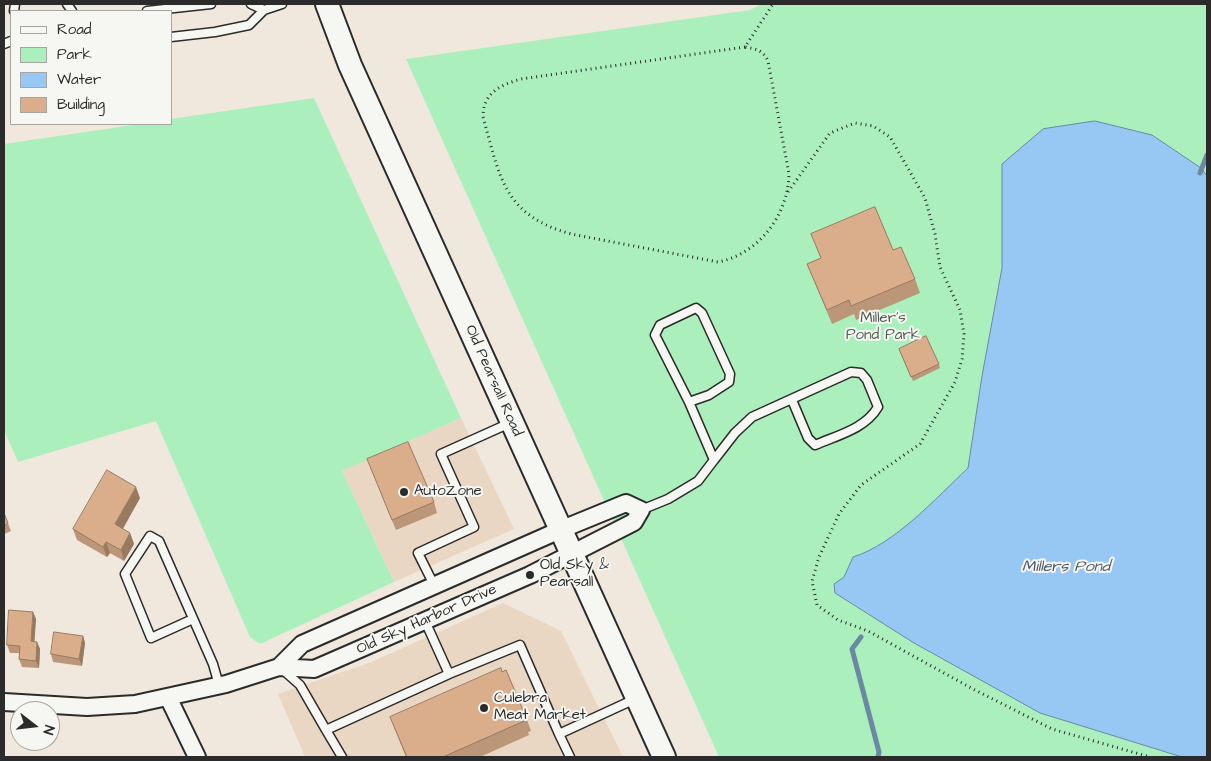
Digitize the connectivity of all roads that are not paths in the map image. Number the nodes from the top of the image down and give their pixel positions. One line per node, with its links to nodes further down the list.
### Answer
1 (211, 4): 5 (lane)
2 (251, 4): 6 (lane)
3 (282, 4): 6 (lane)
4 (327, 4): 10 (main road, Old Pearsall Road)
5 (156, 10)
6 (264, 10): 7 (lane)
7 (172, 37)
8 (792, 400): 8 (lane); 11 (lane)
9 (689, 402): 9 (lane); 11 (lane)
10 (512, 422): 13 (main road, Old Pearsall Road); 15 (lane)
11 (714, 460): 12 (lane)
12 (641, 510): 13 (street, Old Sky Harbor Drive); 14 (street, Old Sky Harbor Drive)
13 (560, 530): 14 (main road, Old Pearsall Road); 15 (street, Old Sky Harbor Drive)
14 (570, 553): 17 (street, Old Sky Harbor Drive); 22 (main road, Old Pearsall Road)
15 (434, 585): 18 (street, Old Sky Harbor Drive)
16 (193, 619): 16 (lane); 20 (lane)
17 (425, 620): 18 (street, Old Sky Harbor Drive); 19 (lane)
18 (279, 667): 20 (street, Old Sky Harbor Drive); 24 (lane)
19 (449, 674): 24 (lane); 25 (lane)
20 (219, 685): 21 (street, Old Sky Harbor Drive)
21 (168, 697): 23 (street, Old Sky Harbor Drive); 26 (street)
22 (637, 698): 25 (lane); 29 (main road, Old Pearsall Road)
23 (4, 702)
24 (326, 730): 27 (lane)
25 (559, 734): 28 (lane)
26 (197, 757)
27 (342, 757)
28 (570, 757)
29 (664, 757)

